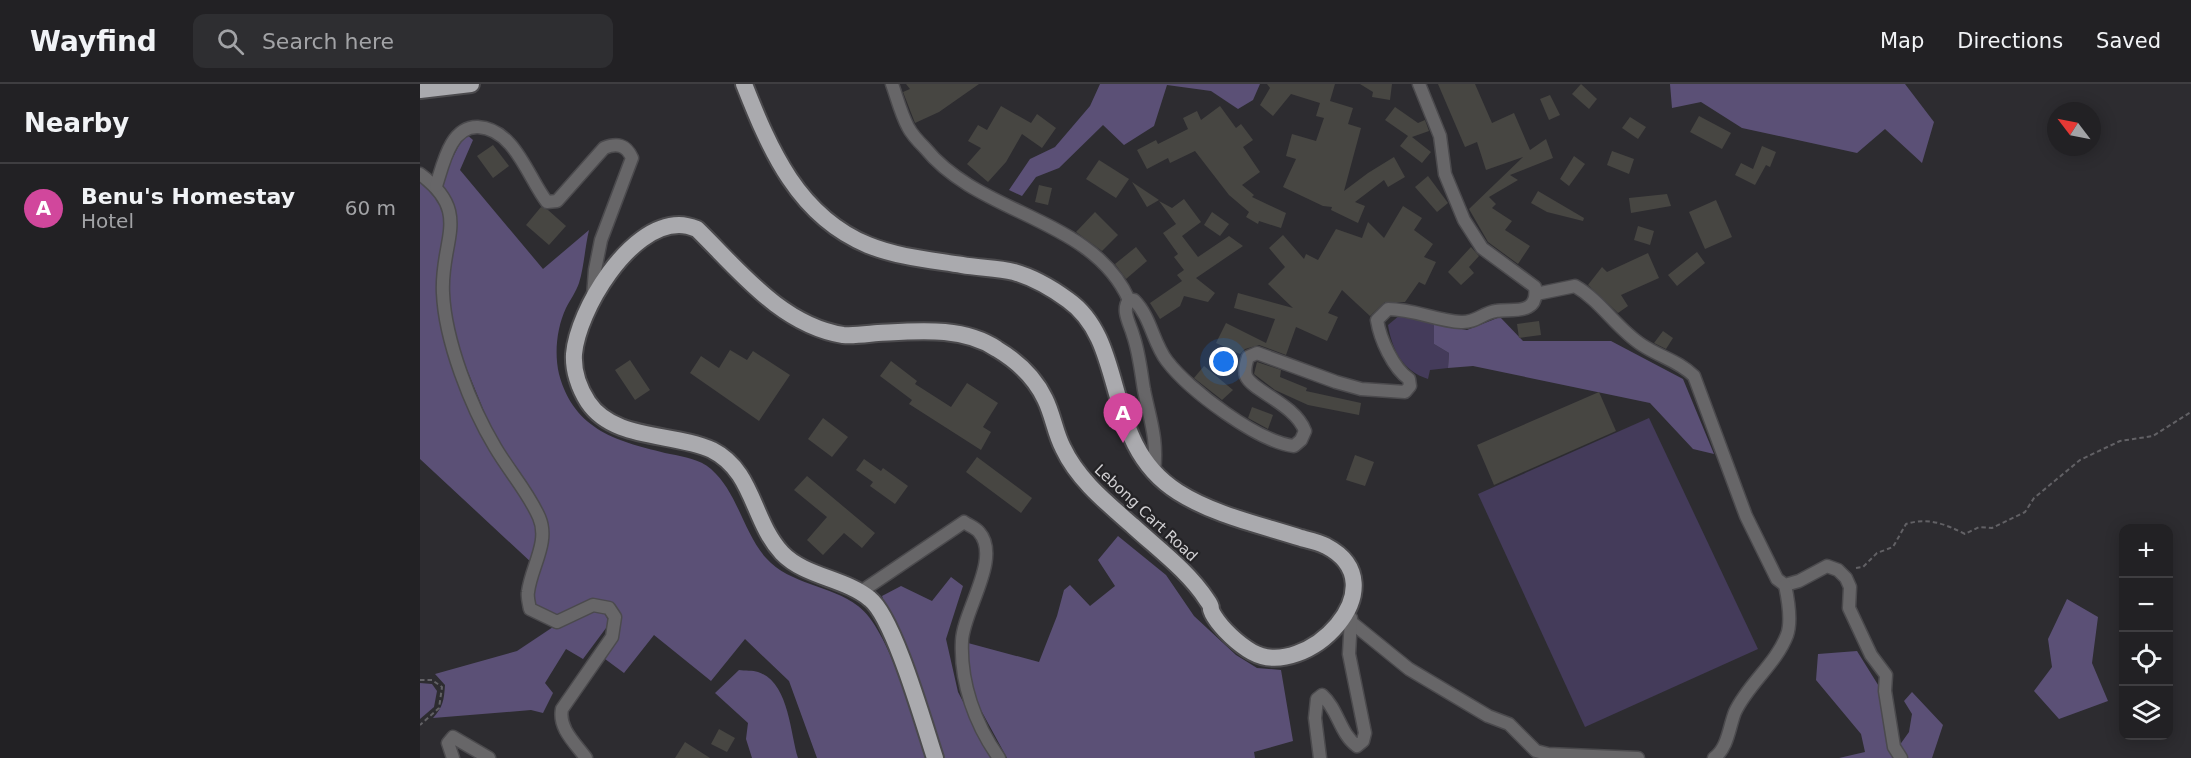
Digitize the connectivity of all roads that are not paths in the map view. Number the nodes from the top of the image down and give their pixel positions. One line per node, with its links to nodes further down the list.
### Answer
1 (471, 84): 5 (highway)
2 (744, 84): 11 (highway)
3 (892, 84): 9 (street)
4 (1419, 84): 8 (street)
5 (420, 90)
6 (420, 174): 7 (street)
7 (436, 186): 10 (street); 17 (street)
8 (1536, 294): 9 (street); 12 (street)
9 (1129, 300): 11 (street)
10 (593, 301): 13 (highway, Lebong Cart Road); 14 (highway, Lebong Cart Road)
11 (1154, 472): 14 (highway)
12 (1785, 585): 22 (street); 23 (street)
13 (859, 593): 18 (highway, Lebong Cart Road); 19 (street)
14 (1351, 615): 20 (street); 21 (street)
15 (453, 758): 16 (street)
16 (489, 758)
17 (586, 758)
18 (935, 758)
19 (999, 758)
20 (1320, 758)
21 (1638, 758)
22 (1714, 758)
23 (1901, 758)

